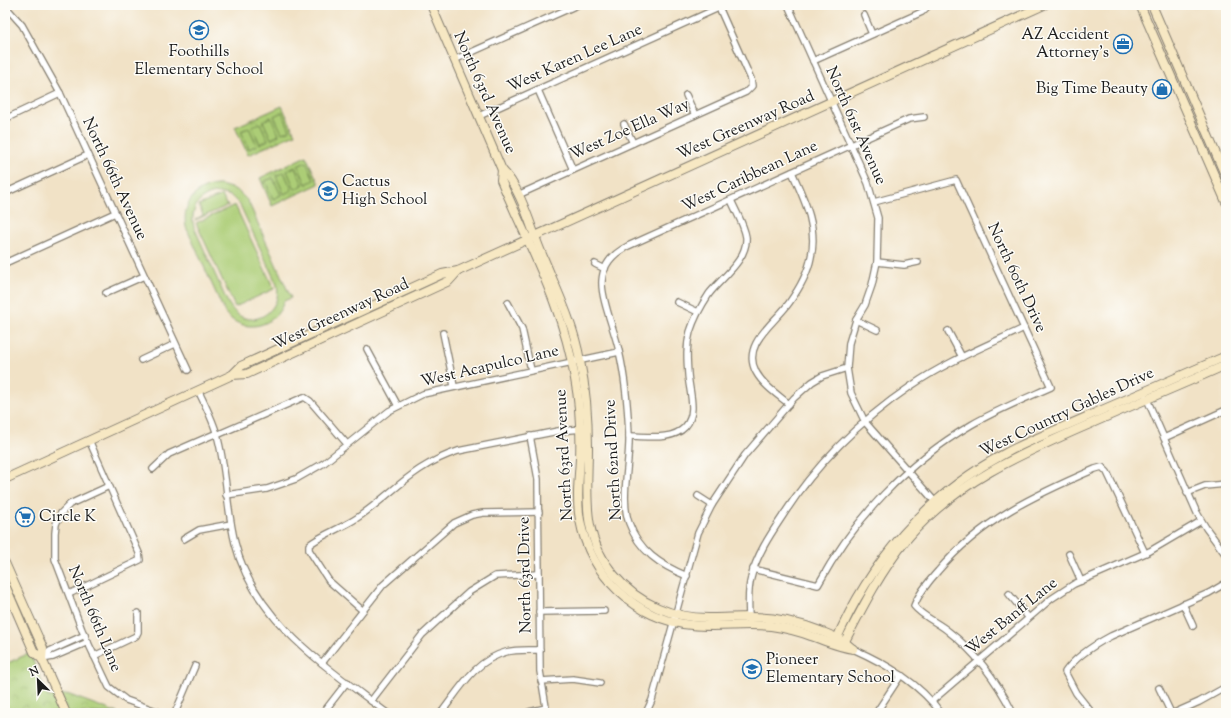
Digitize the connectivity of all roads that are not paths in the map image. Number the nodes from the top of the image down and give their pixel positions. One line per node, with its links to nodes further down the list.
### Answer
1 (430, 5): 14 (main road, North 63rd Avenue)
2 (577, 5): 14 (street)
3 (788, 5): 15 (street, North 61st Avenue)
4 (1044, 5): 21 (main road, West Greenway Road)
5 (1140, 5): 12 (main road)
6 (1152, 5): 11 (main road)
7 (5, 6): 19 (street, North 66th Avenue)
8 (721, 6): 18 (street, West Karen Lee Lane); 22 (street, West Zoe Ella Way)
9 (929, 6): 13 (street)
10 (864, 15): 13 (street)
11 (1160, 24): 12 (main road); 16 (main road)
12 (1150, 28): 17 (main road)
13 (872, 34): 15 (street)
14 (454, 60): 23 (main road, North 63rd Avenue)
15 (813, 61): 21 (street, North 61st Avenue)
16 (1178, 64): 17 (main road); 33 (main road)
17 (1168, 69): 38 (main road)
18 (538, 90): 23 (street, West Karen Lee Lane); 31 (street)
19 (60, 93): 25 (street); 29 (street, North 66th Avenue)
20 (686, 95): 22 (street)
21 (831, 102): 28 (street, North 61st Avenue); 40 (main road, West Greenway Road)
22 (695, 115): 27 (street, West Zoe Ella Way)
23 (479, 116): 30 (main road, North 63rd Avenue)
24 (924, 117): 28 (street, West Caribbean Lane)
25 (5, 119)
26 (624, 124): 27 (street)
27 (633, 143): 31 (street, West Zoe Ella Way)
28 (850, 145): 32 (street, West Caribbean Lane); 37 (street, North 61st Avenue)
29 (88, 154): 34 (street); 39 (street, North 66th Avenue)
30 (502, 170): 35 (main road, North 63rd Avenue); 40 (main road, North 63rd Avenue)
31 (573, 170): 35 (street, West Zoe Ella Way)
32 (792, 172): 36 (street, West Caribbean Lane); 74 (street)
33 (1226, 177)
34 (5, 193)
35 (518, 196): 40 (main road, North 63rd Avenue)
36 (731, 200): 45 (street, West Caribbean Lane); 51 (street)
37 (874, 202): 41 (street, North 61st Avenue); 54 (street, North 60th Drive)
38 (1226, 202)
39 (115, 213): 43 (street); 47 (street, North 66th Avenue)
40 (531, 238): 46 (main road, West Greenway Road); 65 (main road, North 63rd Avenue)
41 (877, 262): 42 (street); 53 (street, North 61st Avenue)
42 (918, 262)
43 (5, 263)
44 (595, 264): 45 (street)
45 (605, 269): 61 (street, North 62nd Drive)
46 (458, 271): 52 (main road, West Greenway Road); 55 (main road, West Greenway Road)
47 (144, 276): 48 (street); 59 (street, North 66th Avenue)
48 (106, 293)
49 (677, 302): 51 (street)
50 (508, 303): 69 (street)
51 (698, 312): 81 (street)
52 (342, 320): 55 (main road); 70 (main road, West Greenway Road)
53 (856, 320): 56 (street); 67 (street, North 61st Avenue)
54 (1024, 328): 63 (street); 86 (street, North 60th Drive)
55 (342, 330): 70 (main road, West Greenway Road)
56 (877, 330)
57 (948, 331): 63 (street)
58 (443, 333): 71 (street)
59 (175, 344): 64 (street); 68 (street, North 66th Avenue)
60 (367, 349): 75 (street)
61 (619, 352): 65 (street, West Acapulco Lane); 81 (street, North 62nd Drive)
62 (1226, 356): 73 (main road, West Country Gables Drive)
63 (962, 357): 77 (street)
64 (141, 360)
65 (576, 361): 69 (street, West Acapulco Lane); 78 (main road, North 63rd Avenue)
66 (1226, 365): 73 (main road, West Country Gables Drive)
67 (847, 368): 74 (street); 77 (street, North 61st Avenue)
68 (188, 370)
69 (531, 370): 71 (street, West Acapulco Lane)
70 (232, 375): 72 (main road, West Greenway Road)
71 (454, 386): 75 (street, West Acapulco Lane)
72 (198, 390): 79 (street); 83 (main road, West Greenway Road)
73 (1145, 396): 82 (street); 94 (main road, West Country Gables Drive)
74 (789, 404): 93 (street)
75 (398, 406): 84 (street, West Acapulco Lane)
76 (1226, 410): 82 (street)
77 (865, 422): 86 (street, North 61st Avenue); 103 (street)
78 (584, 429): 80 (street); 117 (main road, North 63rd Avenue)
79 (217, 434): 84 (street); 85 (street); 91 (street)
80 (530, 436): 95 (street, North 63rd Drive); 112 (street)
81 (629, 436): 105 (street, North 62nd Drive)
82 (1164, 438): 90 (street)
83 (89, 440): 87 (main road, West Greenway Road); 89 (street)
84 (347, 444): 91 (street, West Acapulco Lane)
85 (153, 469)
86 (908, 471): 94 (street, North 61st Avenue); 103 (street)
87 (5, 479)
88 (1226, 484): 90 (street)
89 (109, 486): 109 (street, North 66th Lane); 109 (street)
90 (1188, 493): 96 (street)
91 (226, 495): 97 (street)
92 (698, 496): 93 (street)
93 (712, 505): 105 (street)
94 (937, 505): 122 (main road, West Country Gables Drive)
95 (538, 512): 104 (street, North 63rd Drive); 112 (street)
96 (1201, 521): 99 (street, West Banff Lane); 101 (street)
97 (231, 524): 98 (street); 128 (street)
98 (184, 539)
99 (1145, 553): 106 (street, West Banff Lane); 127 (street)
100 (1069, 554): 106 (street)
101 (1226, 554)
102 (5, 562): 126 (main road)
103 (753, 569): 118 (street)
104 (539, 574): 114 (street, North 63rd Drive); 136 (street)
105 (687, 576): 117 (street)
106 (1081, 581): 116 (street, West Banff Lane)
107 (1226, 583): 111 (street)
108 (5, 585): 126 (main road)
109 (68, 594): 120 (street, North 66th Lane)
110 (1009, 594): 116 (street)
111 (1183, 604): 119 (street); 150 (street)
112 (362, 610): 128 (street)
113 (604, 611): 114 (street)
114 (539, 612): 124 (street, North 63rd Drive)
115 (138, 613): 125 (street)
116 (1028, 617): 127 (street, West Banff Lane)
117 (675, 618): 118 (main road, North 63rd Avenue); 146 (street)
118 (749, 621): 122 (main road, North 63rd Avenue)
119 (1192, 626)
120 (85, 635): 121 (street, North 66th Lane); 126 (street)
121 (88, 642): 125 (street, North 66th Lane); 126 (street)
122 (840, 643): 123 (main road, North 63rd Avenue)
123 (853, 649): 130 (street, North 63rd Avenue)
124 (540, 650): 131 (street, North 63rd Drive); 145 (street)
125 (94, 656): 141 (street, North 66th Lane)
126 (42, 659): 140 (main road)
127 (979, 660): 137 (street, West Banff Lane); 149 (street)
128 (322, 663): 132 (street)
129 (196, 666): 142 (street)
130 (902, 675): 137 (street, North 63rd Avenue); 147 (street)
131 (541, 681): 133 (street); 138 (street, North 63rd Drive)
132 (347, 682): 136 (street); 143 (street)
133 (600, 684)
134 (1226, 687): 152 (street)
135 (1159, 688): 151 (street)
136 (371, 701): 144 (street)
137 (932, 701): 148 (street, North 63rd Avenue)
138 (546, 710): 139 (street)
139 (529, 712)
140 (66, 713)
141 (162, 713)
142 (175, 713)
143 (323, 713)
144 (388, 713)
145 (441, 713)
146 (646, 713)
147 (876, 713)
148 (941, 713)
149 (1013, 713)
150 (1092, 713)
151 (1171, 713)
152 (1174, 713)

